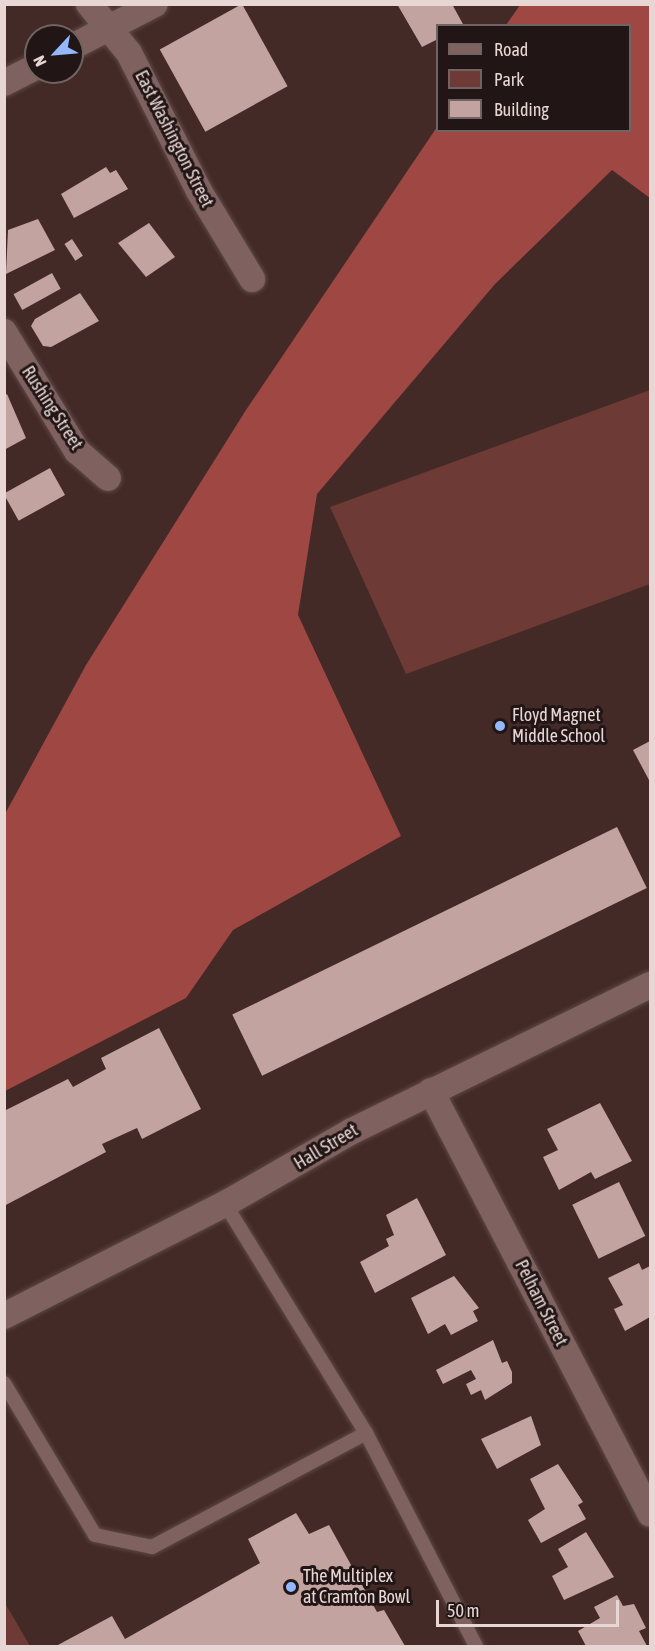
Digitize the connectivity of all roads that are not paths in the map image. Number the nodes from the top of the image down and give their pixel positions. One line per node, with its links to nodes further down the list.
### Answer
1 (89, 4): 3 (street, East Washington Street)
2 (154, 4): 3 (street)
3 (109, 29): 4 (street); 7 (street, East Washington Street)
4 (84, 41)
5 (24, 73): 6 (street)
6 (4, 83)
7 (252, 279)
8 (4, 332): 9 (street, Rushing Street)
9 (108, 478)
10 (651, 985): 11 (street, Hall Street)
11 (431, 1091): 12 (street, Hall Street); 16 (street, Pelham Street)
12 (225, 1204): 13 (street, Hall Street); 15 (lane)
13 (4, 1316)
14 (4, 1383): 15 (lane)
15 (366, 1433): 17 (lane)
16 (651, 1514)
17 (476, 1647)

